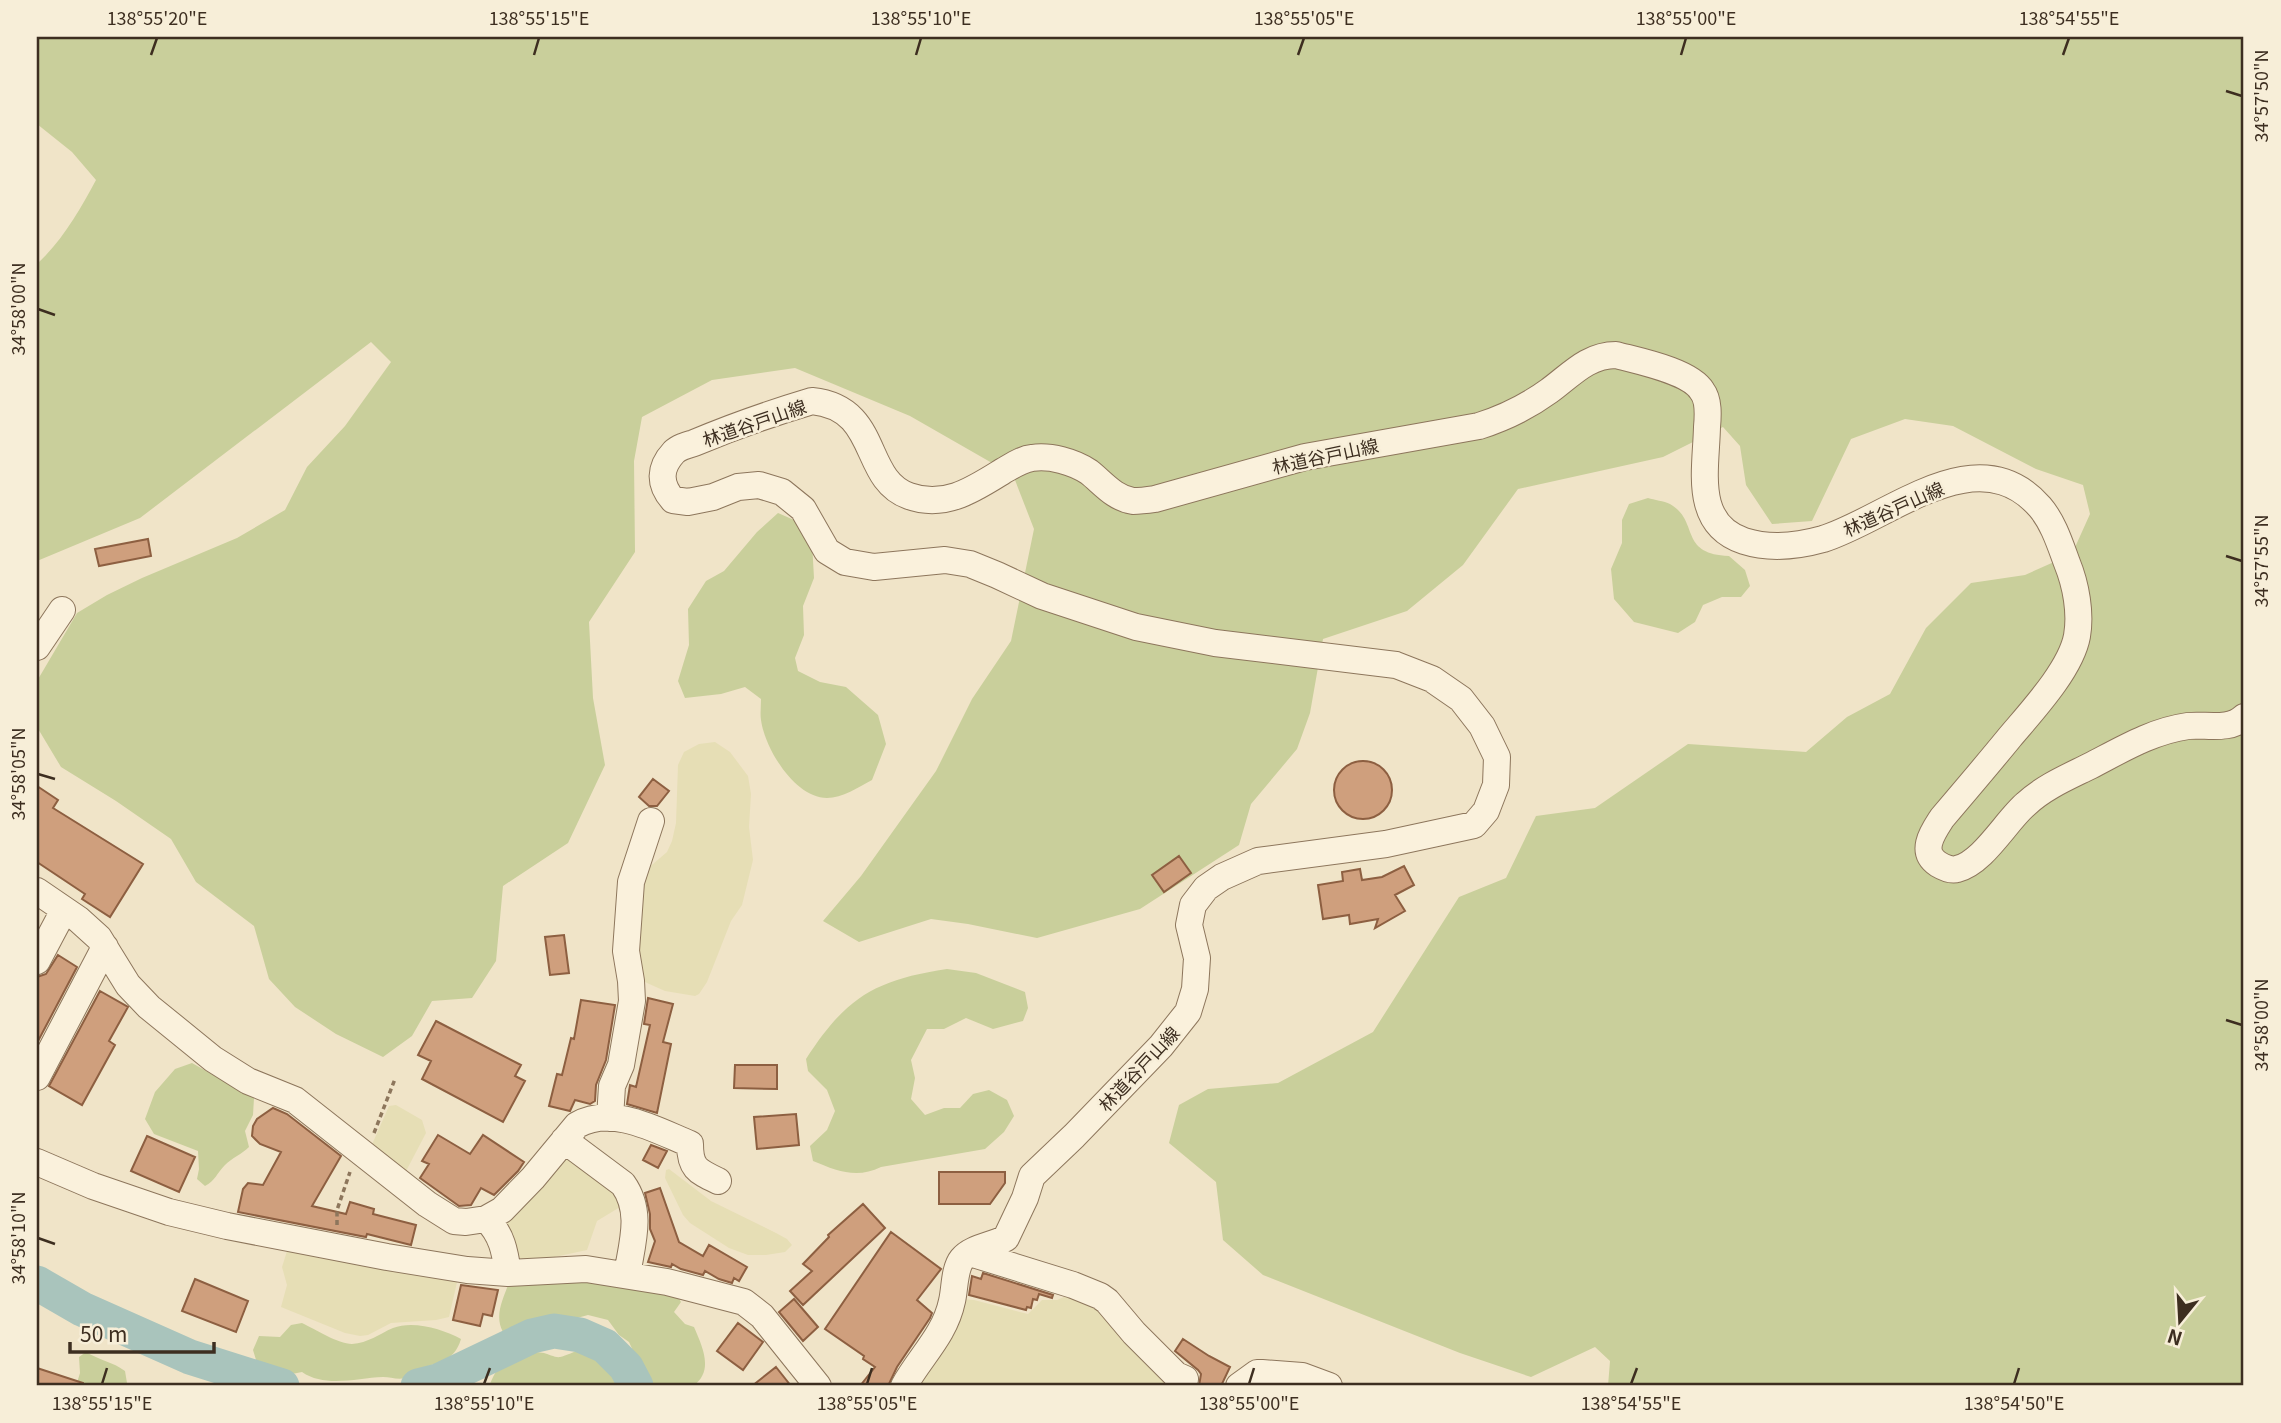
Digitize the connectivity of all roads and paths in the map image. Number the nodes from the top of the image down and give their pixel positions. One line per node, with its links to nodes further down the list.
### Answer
1 (62, 610): 2 (street)
2 (37, 647)
3 (2244, 717): 15 (street, 林道谷戸山線)
4 (651, 821): 10 (street)
5 (37, 891): 6 (street)
6 (64, 910): 7 (street); 8 (street)
7 (105, 947): 9 (street); 14 (street)
8 (37, 961)
9 (37, 1077)
10 (610, 1118): 11 (street); 13 (street)
11 (564, 1140): 14 (street); 17 (street)
12 (37, 1162): 16 (street)
13 (718, 1181)
14 (486, 1219): 16 (street)
15 (970, 1253): 18 (street); 20 (street)
16 (508, 1273): 17 (street)
17 (627, 1275): 19 (street)
18 (1192, 1384)
19 (818, 1386)
20 (904, 1386)
21 (1239, 1386): 22 (street)
22 (1329, 1386)

